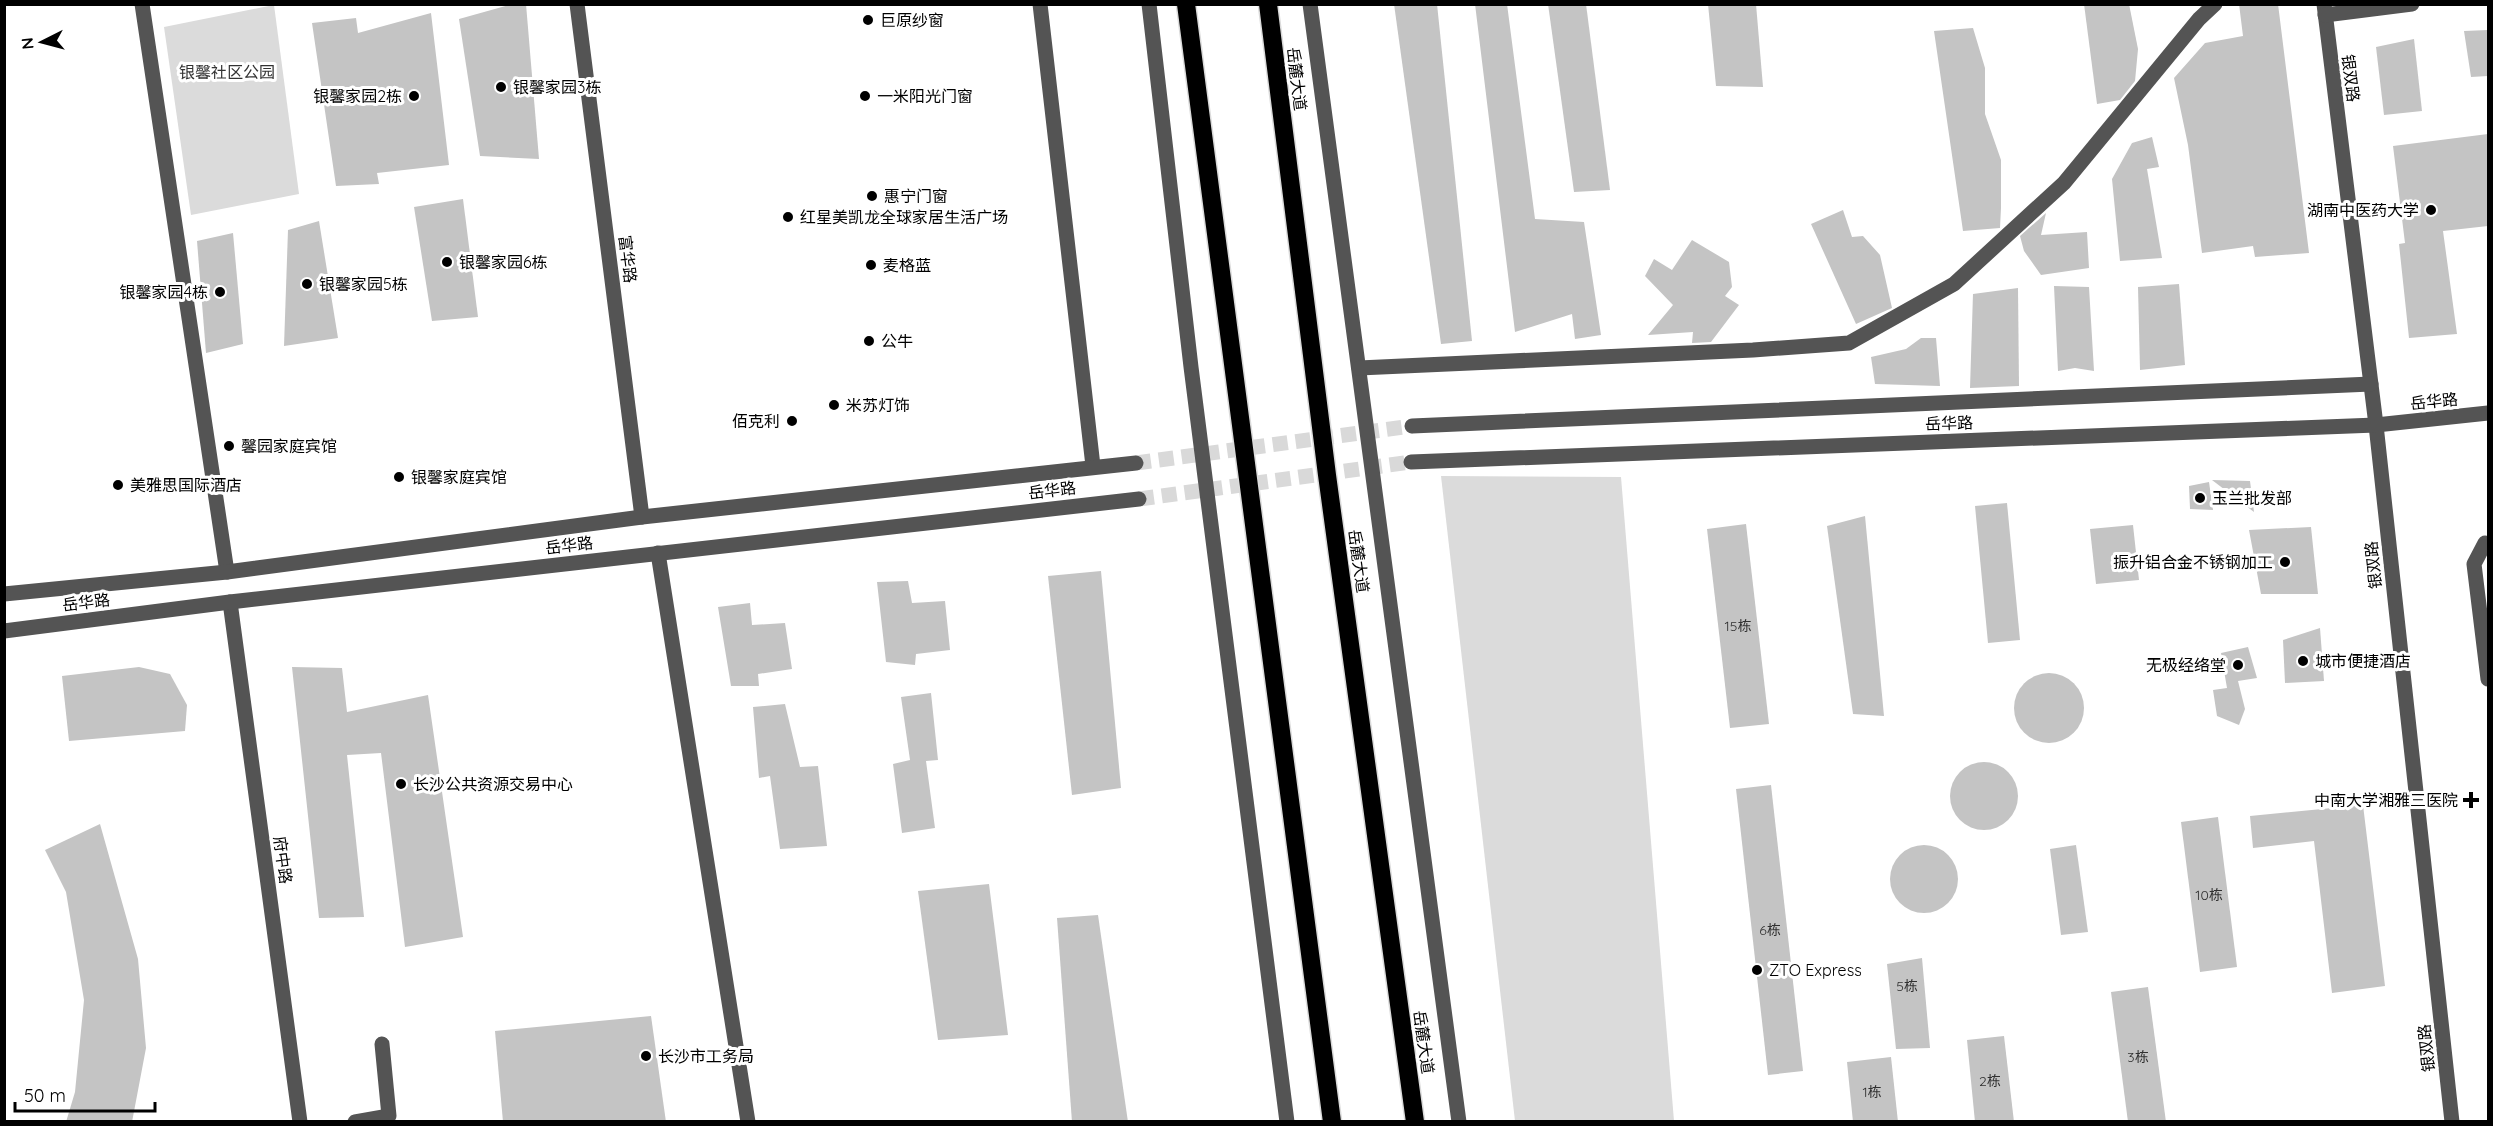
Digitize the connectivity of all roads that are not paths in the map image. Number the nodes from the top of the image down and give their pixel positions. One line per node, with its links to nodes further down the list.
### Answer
1 (142, 4): 23 (street)
2 (578, 4): 20 (street, 富华路)
3 (1040, 4): 18 (street)
4 (1149, 4): 32 (street)
5 (1186, 4): 33 (highway)
6 (1268, 4): 34 (highway, 岳麓大道)
7 (1310, 4): 11 (street)
8 (2215, 4): 11 (street)
9 (2406, 5): 10 (street)
10 (2324, 10): 12 (street, 银双路)
11 (1359, 368): 35 (street)
12 (2371, 384): 14 (street, 银双路); 15 (street, 岳华路)
13 (2488, 413): 14 (street, 岳华路)
14 (2376, 425): 16 (street, 岳华路); 36 (street, 银双路)
15 (1412, 426)
16 (1411, 462)
17 (1136, 463): 18 (street, 岳华路)
18 (1093, 466): 20 (street, 岳华路)
19 (1139, 499): 22 (street, 岳华路)
20 (642, 518): 23 (street, 岳华路)
21 (2485, 543): 27 (street)
22 (658, 553): 25 (street, 岳华路); 31 (street)
23 (227, 572): 24 (street, 岳华路)
24 (4, 594)
25 (230, 602): 26 (street, 岳华路); 29 (street, 府中路)
26 (4, 631)
27 (2488, 679)
28 (382, 1044): 30 (street)
29 (300, 1122)
30 (355, 1122)
31 (748, 1122)
32 (1287, 1122)
33 (1332, 1122)
34 (1415, 1122)
35 (1459, 1122)
36 (2452, 1122)

